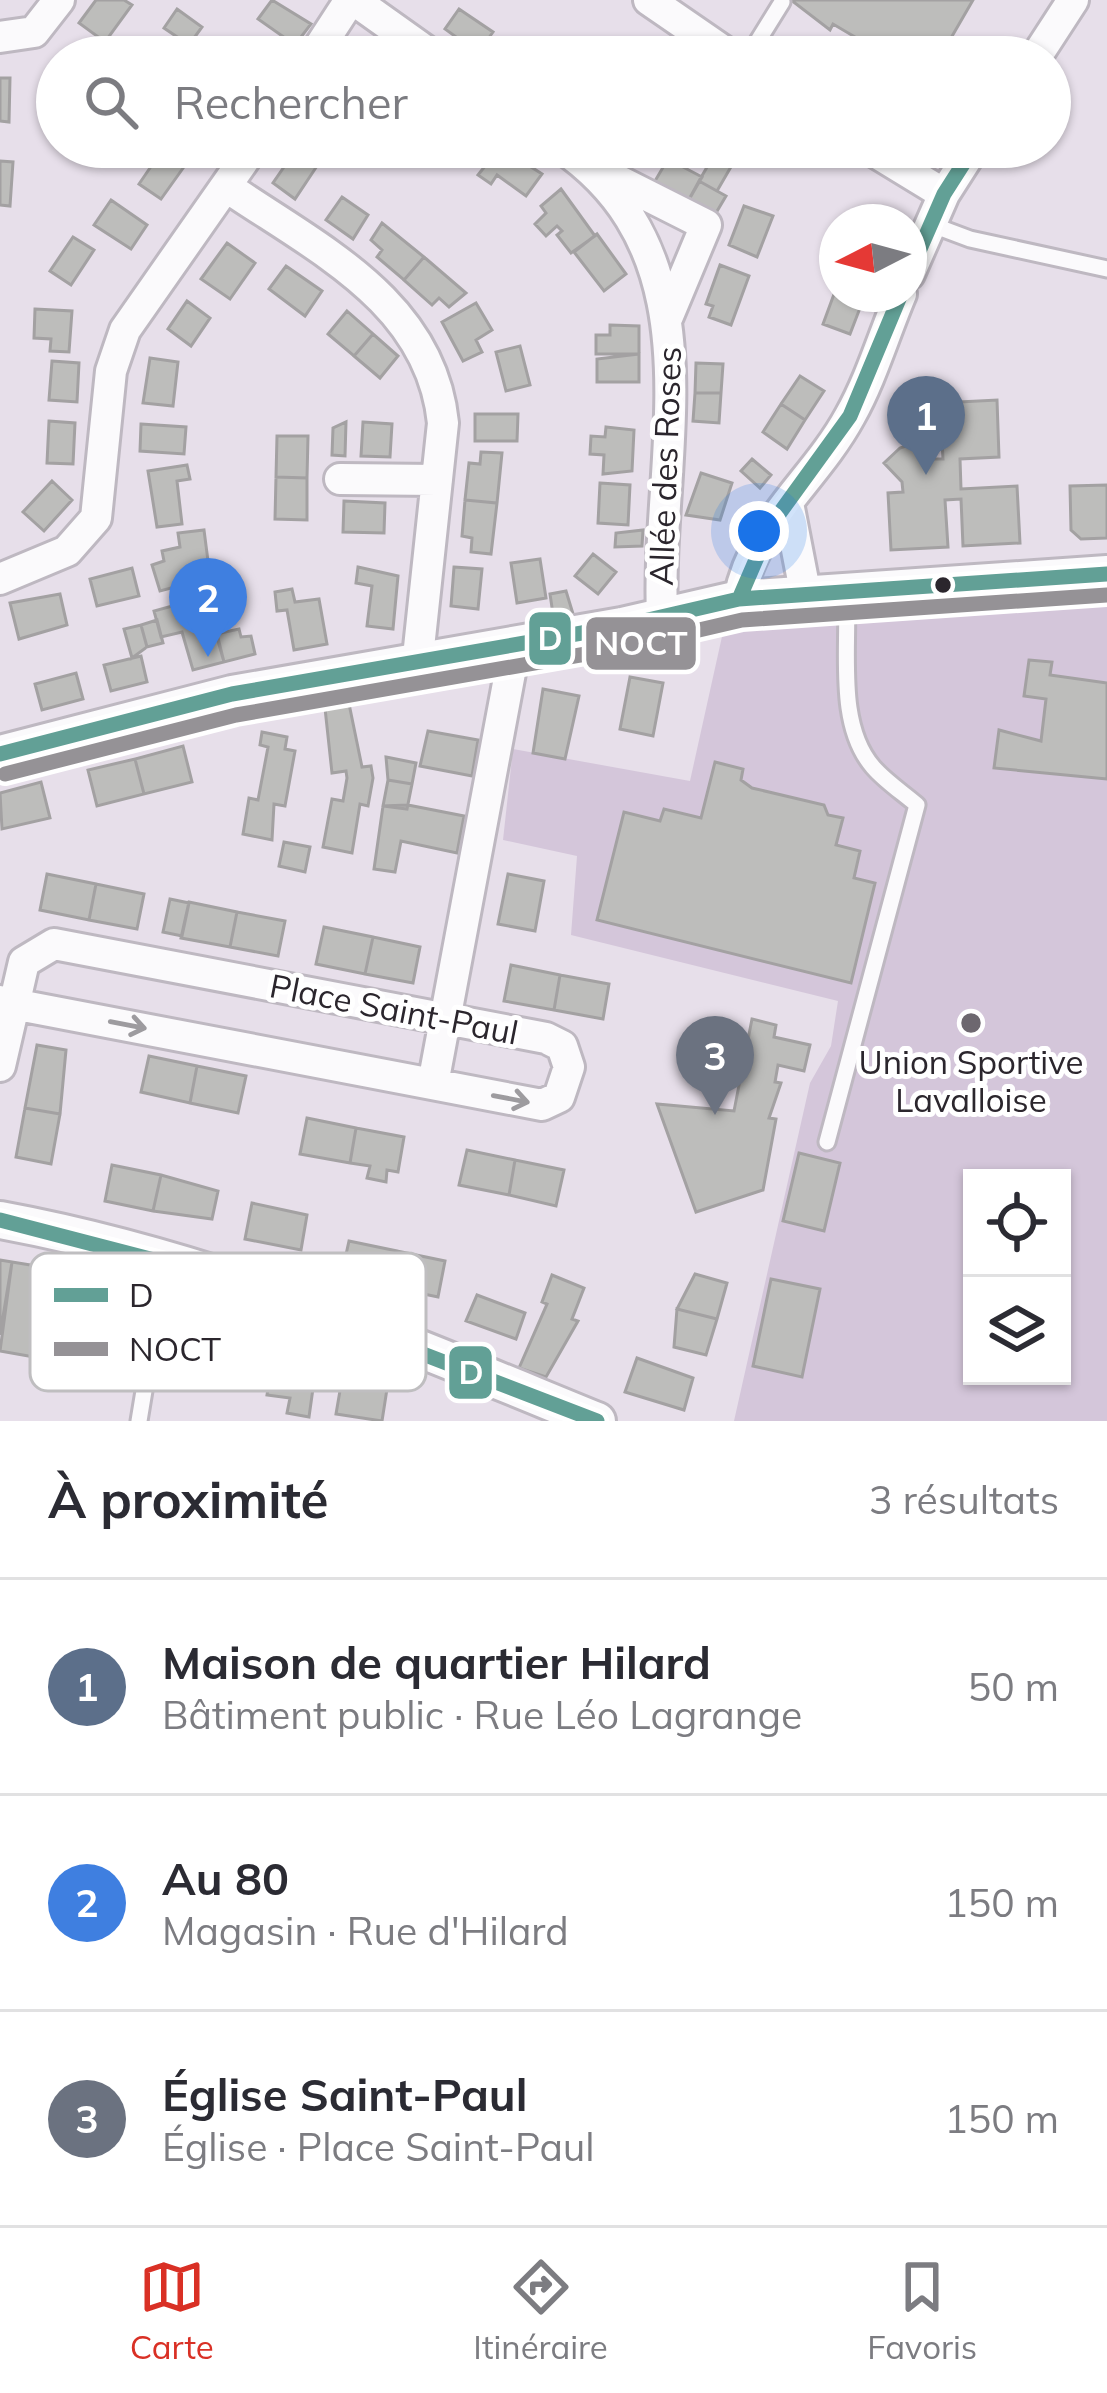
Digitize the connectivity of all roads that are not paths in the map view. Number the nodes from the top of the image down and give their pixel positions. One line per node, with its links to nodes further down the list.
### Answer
1 (59, 0): 11 (street)
2 (352, 0): 6 (street); 7 (street)
3 (649, 0): 8 (street)
4 (1073, 0): 10 (street)
5 (782, 2): 9 (lane)
6 (327, 36)
7 (404, 36)
8 (702, 36)
9 (761, 36)
10 (1050, 36)
11 (0, 37)
12 (240, 168): 17 (street)
13 (590, 168): 23 (street, Allée des Roses)
14 (592, 168): 23 (street, Allée des Roses)
15 (901, 168): 18 (street)
16 (961, 168): 18 (street)
17 (227, 187): 25 (street); 28 (street)
18 (944, 194): 19 (street)
19 (929, 224): 20 (street); 21 (lane)
20 (927, 229)
21 (1107, 268)
22 (894, 312): 26 (street)
23 (668, 316): 32 (street, Allée des Roses)
24 (340, 479): 25 (street)
25 (437, 480): 34 (street)
26 (788, 502): 30 (street); 31 (street)
27 (1107, 574): 29 (street)
28 (0, 579)
29 (846, 588): 30 (street); 40 (lane)
30 (805, 591): 31 (street)
31 (739, 599): 32 (street)
32 (662, 616): 33 (street)
33 (515, 646): 34 (street); 37 (street)
34 (418, 658): 35 (street)
35 (0, 754)
36 (7, 1002): 37 (street, Place Saint-Paul); 38 (street); 39 (street, Place Saint-Paul, one-way to 39)
37 (446, 1021): 39 (street); 39 (street, Place Saint-Paul, one-way to 37)
38 (0, 1066)
39 (434, 1084)
40 (827, 1142)
41 (0, 1220): 42 (street)
42 (153, 1253)
43 (426, 1349): 46 (street)
44 (145, 1391): 45 (lane)
45 (140, 1421)
46 (597, 1421)

